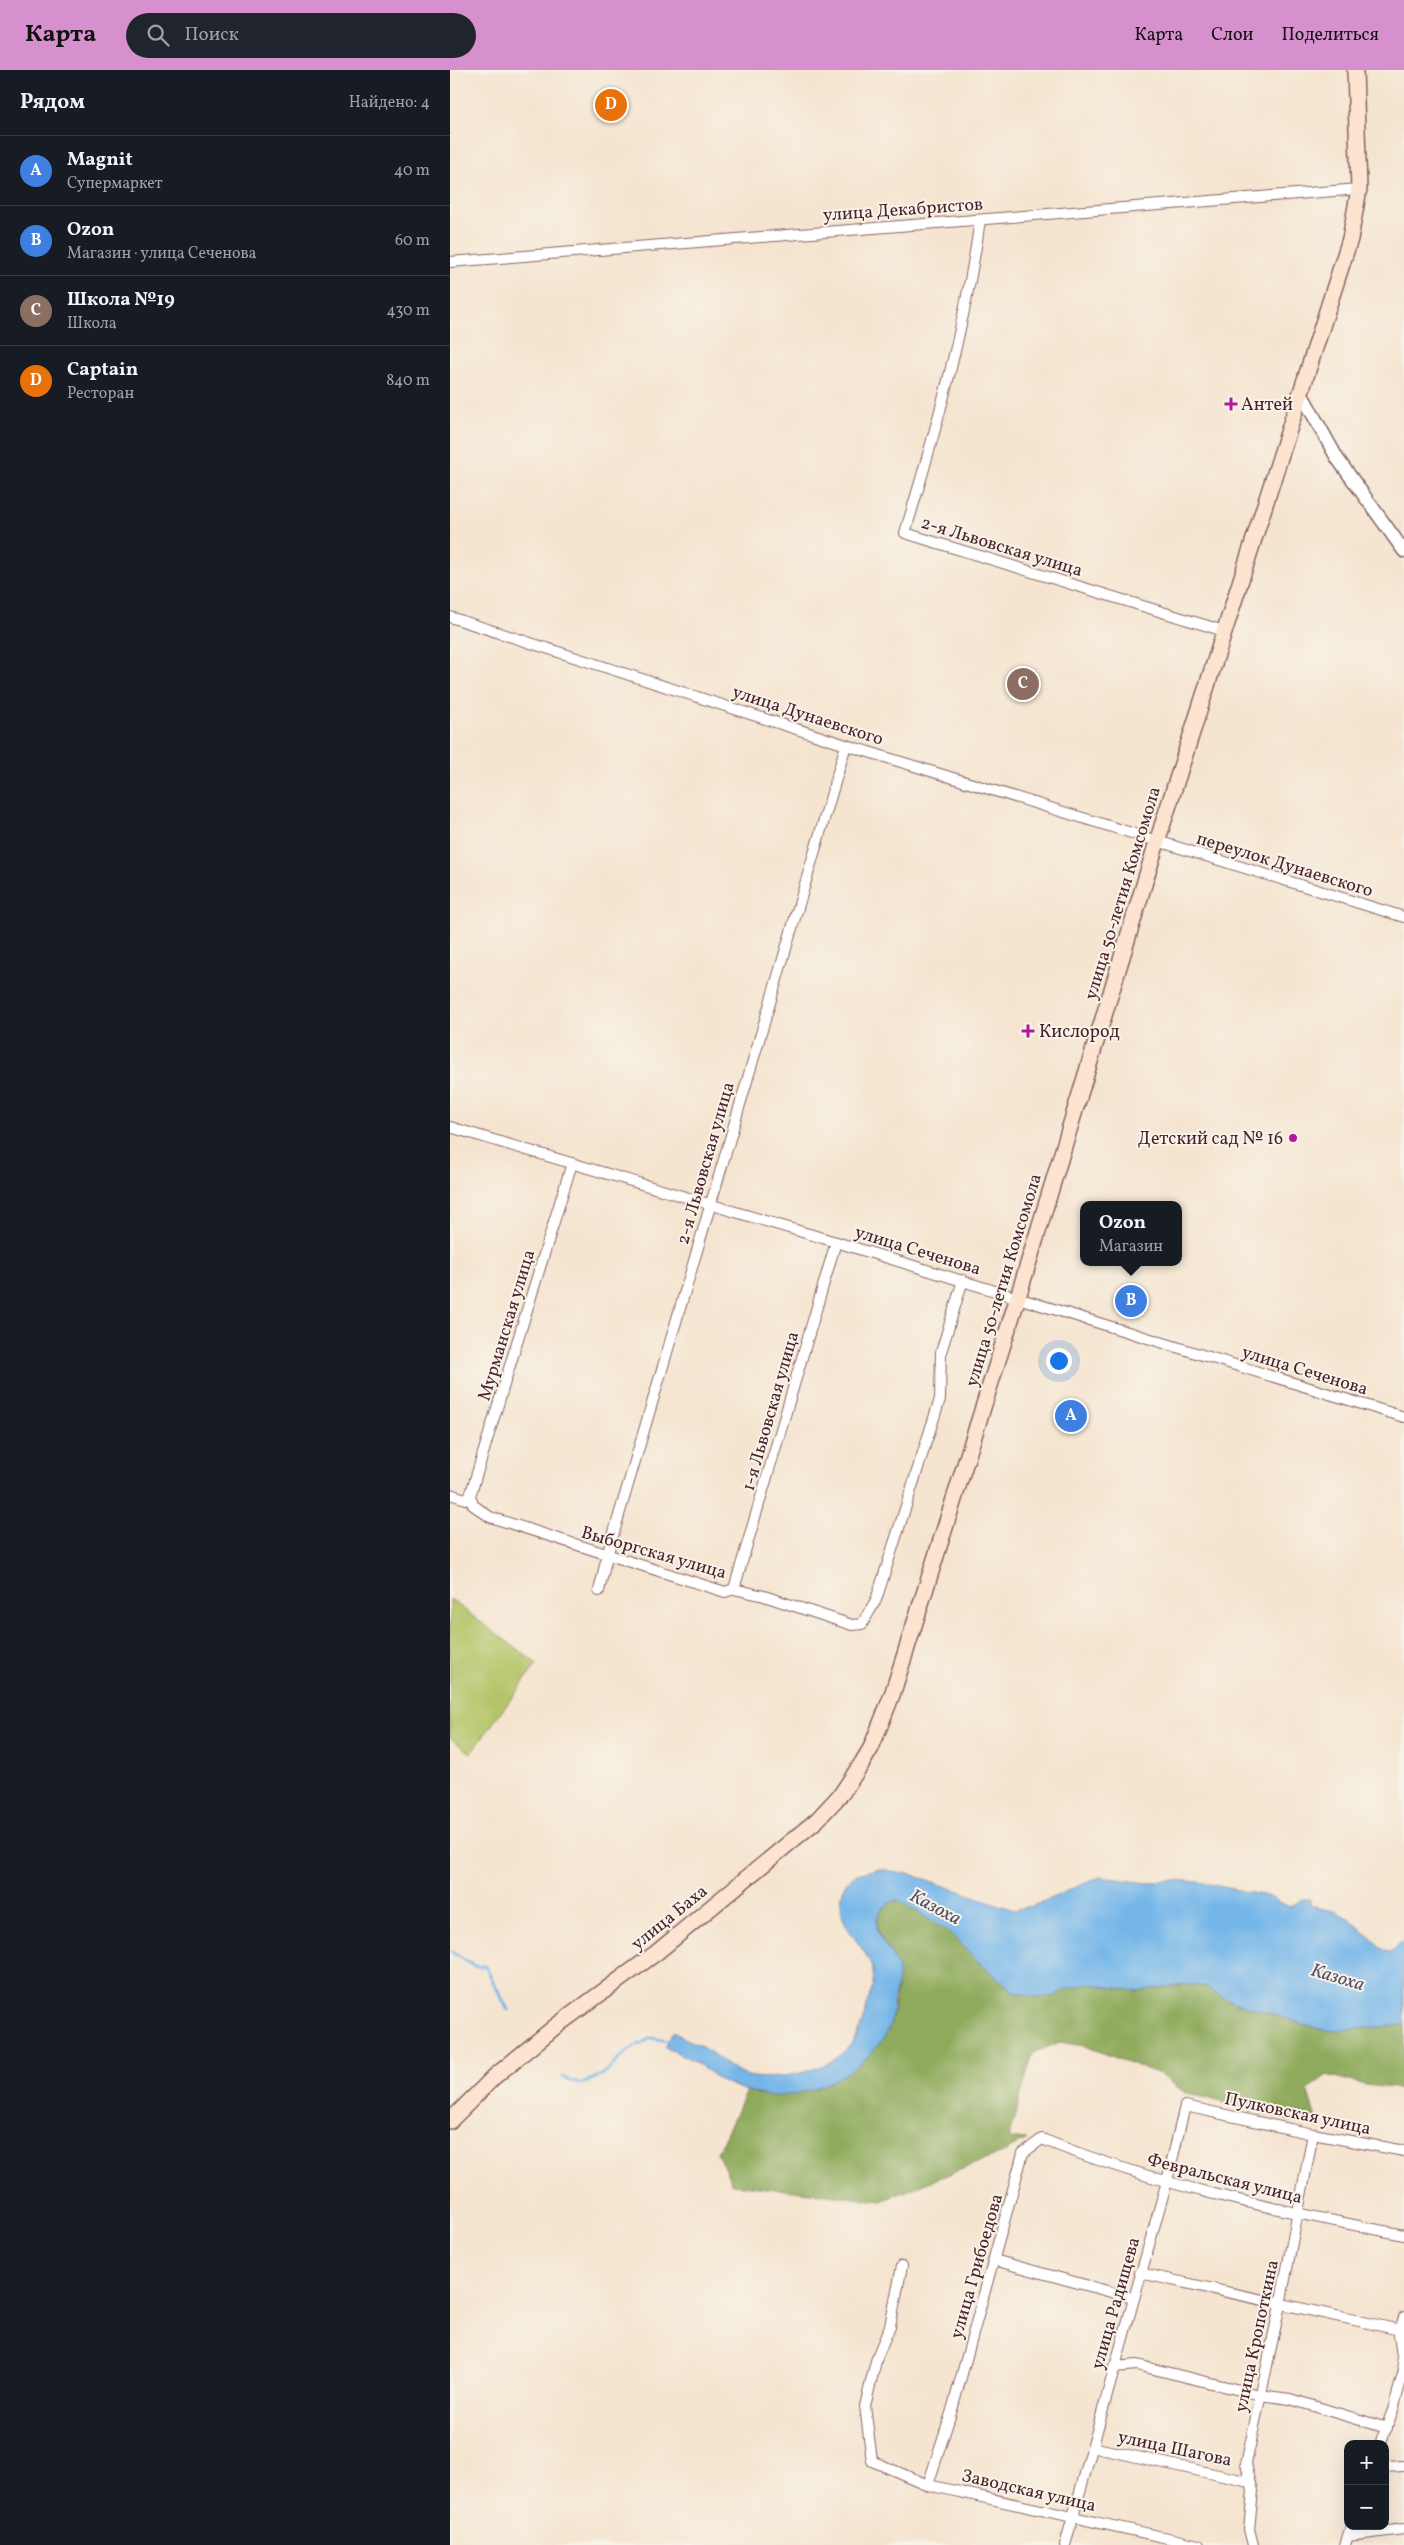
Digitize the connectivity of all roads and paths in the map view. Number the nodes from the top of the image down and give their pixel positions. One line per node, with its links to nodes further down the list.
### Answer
1 (1355, 70): 2 (main road, улица 50-летия Комсомола)
2 (1359, 189): 3 (street, улица Декабристов); 5 (main road, улица 50-летия Комсомола)
3 (980, 220): 4 (street, улица Декабристов); 8 (street, 2-я Львовская улица)
4 (450, 262)
5 (1301, 393): 6 (street); 8 (main road, улица 50-летия Комсомола)
6 (1404, 551)
7 (450, 616): 9 (street, улица Дунаевского)
8 (1224, 631): 10 (main road, улица 50-летия Комсомола)
9 (846, 745): 10 (street, улица Дунаевского); 14 (street, 2-я Львовская улица)
10 (1157, 842): 11 (street, переулок Дунаевского); 17 (main road, улица 50-летия Комсомола)
11 (1404, 918)
12 (450, 1127): 13 (street, улица Сеченова)
13 (572, 1163): 14 (street, улица Сеченова); 20 (street, Мурманская улица)
14 (710, 1204): 15 (street, улица Сеченова); 21 (street, 2-я Львовская улица)
15 (836, 1242): 16 (street, улица Сеченова); 22 (street, 1-я Львовская улица)
16 (963, 1280): 17 (street, улица Сеченова); 22 (street, Выборгская улица)
17 (1018, 1297): 18 (street, улица Сеченова); 24 (main road, улица 50-летия Комсомола)
18 (1404, 1417)
19 (450, 1494): 20 (street, Выборгская улица)
20 (471, 1499): 21 (street, Выборгская улица)
21 (606, 1556): 22 (street, Выборгская улица); 23 (street, 2-я Львовская улица)
22 (734, 1588)
23 (599, 1591)
24 (817, 1820): 26 (main road, улица Баха)
25 (1185, 2106): 27 (street, Пулковская улица); 30 (street, улица Радищева)
26 (450, 2121)
27 (1313, 2134): 29 (street, Пулковская улица); 31 (street, улица Кропоткина)
28 (1042, 2139): 30 (street, Февральская улица); 33 (street, улица Грибоедова)
29 (1404, 2151)
30 (1167, 2181): 31 (street, Февральская улица); 35 (street, улица Радищева)
31 (1298, 2214): 32 (street, Февральская улица); 37 (street, улица Кропоткина)
32 (1404, 2235)
33 (994, 2260): 36 (street); 50 (street, улица Грибоедова)
34 (902, 2266): 50 (street, Заводская улица)
35 (1140, 2273): 36 (street, улица Радищева); 37 (street)
36 (1133, 2298): 40 (street, улица Радищева)
37 (1280, 2305): 39 (street); 41 (street, улица Кропоткина)
38 (1404, 2317): 39 (street)
39 (1400, 2330): 43 (street)
40 (1114, 2367): 41 (street); 46 (street, улица Радищева)
41 (1260, 2395): 44 (street); 49 (street, улица Кропоткина)
42 (1404, 2409): 43 (street)
43 (1393, 2410): 44 (street)
44 (1387, 2428): 45 (street)
45 (1382, 2440)
46 (1092, 2447): 49 (street, улица Шагова); 51 (street, улица Радищева)
47 (1404, 2466): 48 (street)
48 (1389, 2467)
49 (1250, 2482): 56 (street, улица Кропоткина)
50 (928, 2484): 51 (street, Заводская улица)
51 (1074, 2513): 54 (street); 55 (street, Заводская улица)
52 (1404, 2529): 53 (street)
53 (1348, 2536)
54 (1065, 2545)
55 (1199, 2545)
56 (1253, 2545)

